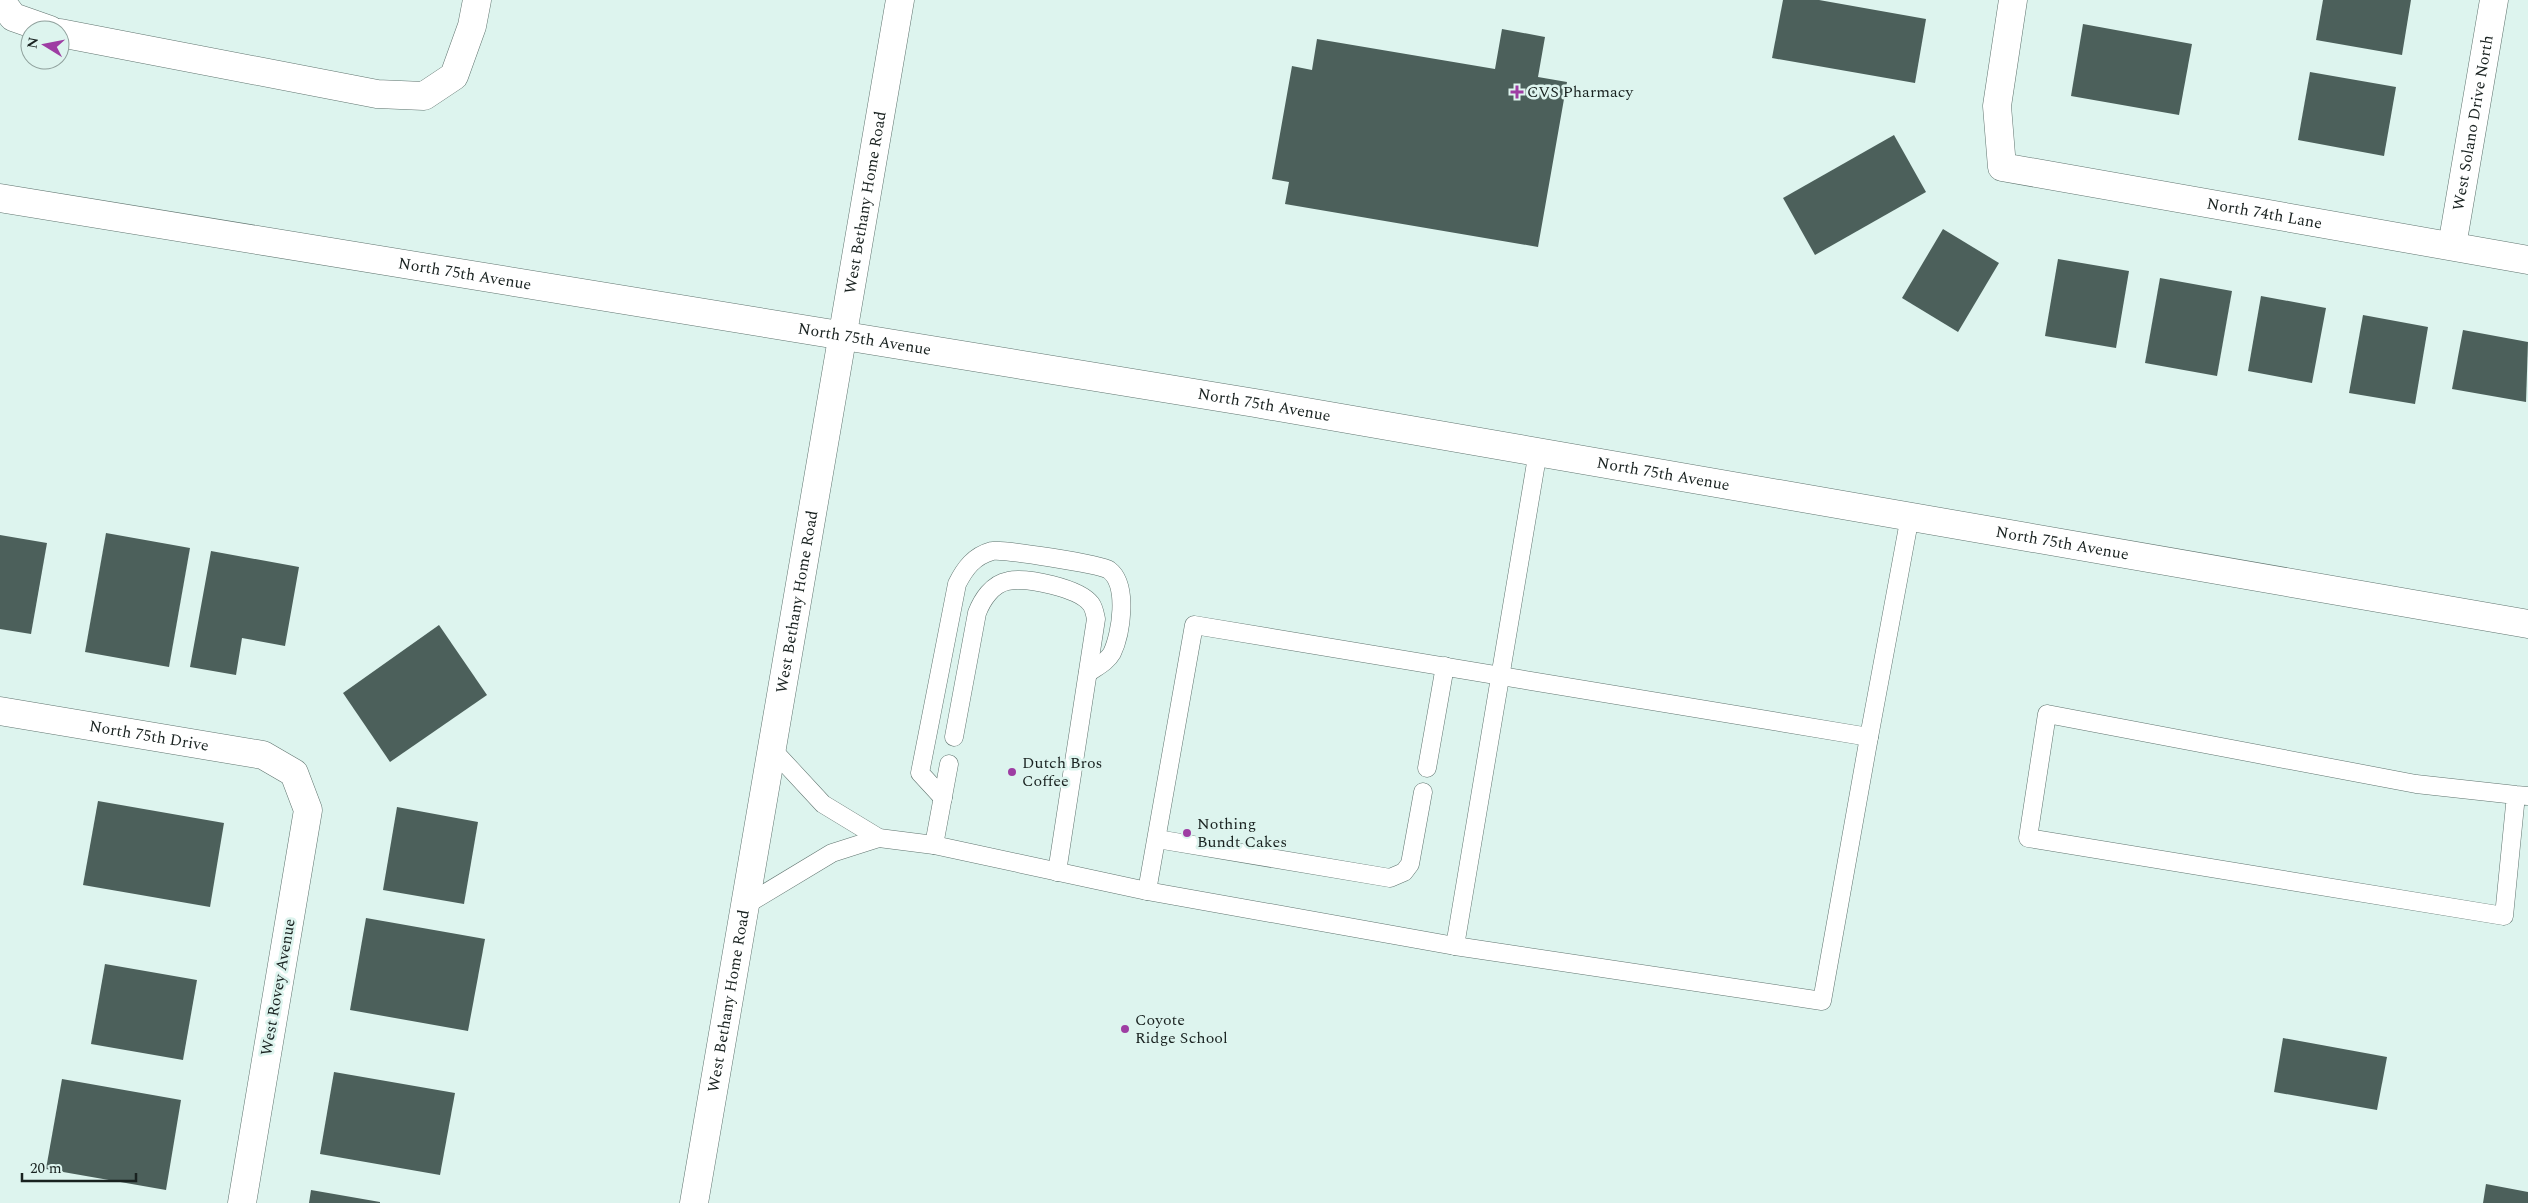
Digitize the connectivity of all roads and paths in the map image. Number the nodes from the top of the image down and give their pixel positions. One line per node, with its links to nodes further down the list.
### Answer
1 (0, 0): 6 (main road)
2 (476, 0): 7 (main road)
3 (900, 0): 11 (main road, West Bethany Home Road)
4 (2013, 0): 9 (main road, North 74th Lane)
5 (2494, 0): 9 (main road, West Solano Drive North)
6 (22, 20)
7 (70, 35)
8 (0, 198): 11 (main road, North 75th Avenue)
9 (2452, 246): 10 (main road, North 74th Lane)
10 (2528, 260)
11 (843, 335): 12 (main road, North 75th Avenue); 21 (main road, West Bethany Home Road)
12 (1538, 451): 13 (main road, North 75th Avenue); 17 (lane)
13 (1910, 516): 14 (main road, North 75th Avenue); 20 (lane)
14 (2528, 624)
15 (1445, 666): 17 (lane); 23 (lane); 29 (lane)
16 (1088, 672): 19 (lane); 27 (lane); 31 (lane)
17 (1500, 675): 20 (lane); 34 (lane)
18 (0, 711): 24 (main road, North 75th Drive)
19 (954, 737)
20 (1869, 737): 34 (lane)
21 (772, 749): 28 (lane); 33 (main road, West Bethany Home Road)
22 (949, 764): 27 (lane)
23 (1427, 768)
24 (294, 773): 35 (main road, West Rovey Avenue)
25 (1423, 792): 29 (lane)
26 (2522, 796): 26 (lane)
27 (943, 798): 30 (lane)
28 (879, 838): 30 (lane); 33 (lane)
29 (1157, 839): 32 (lane)
30 (934, 845): 31 (lane)
31 (1057, 872): 32 (lane)
32 (1147, 891): 34 (lane)
33 (744, 906): 36 (main road, West Bethany Home Road)
34 (1455, 946)
35 (242, 1203)
36 (694, 1203)

